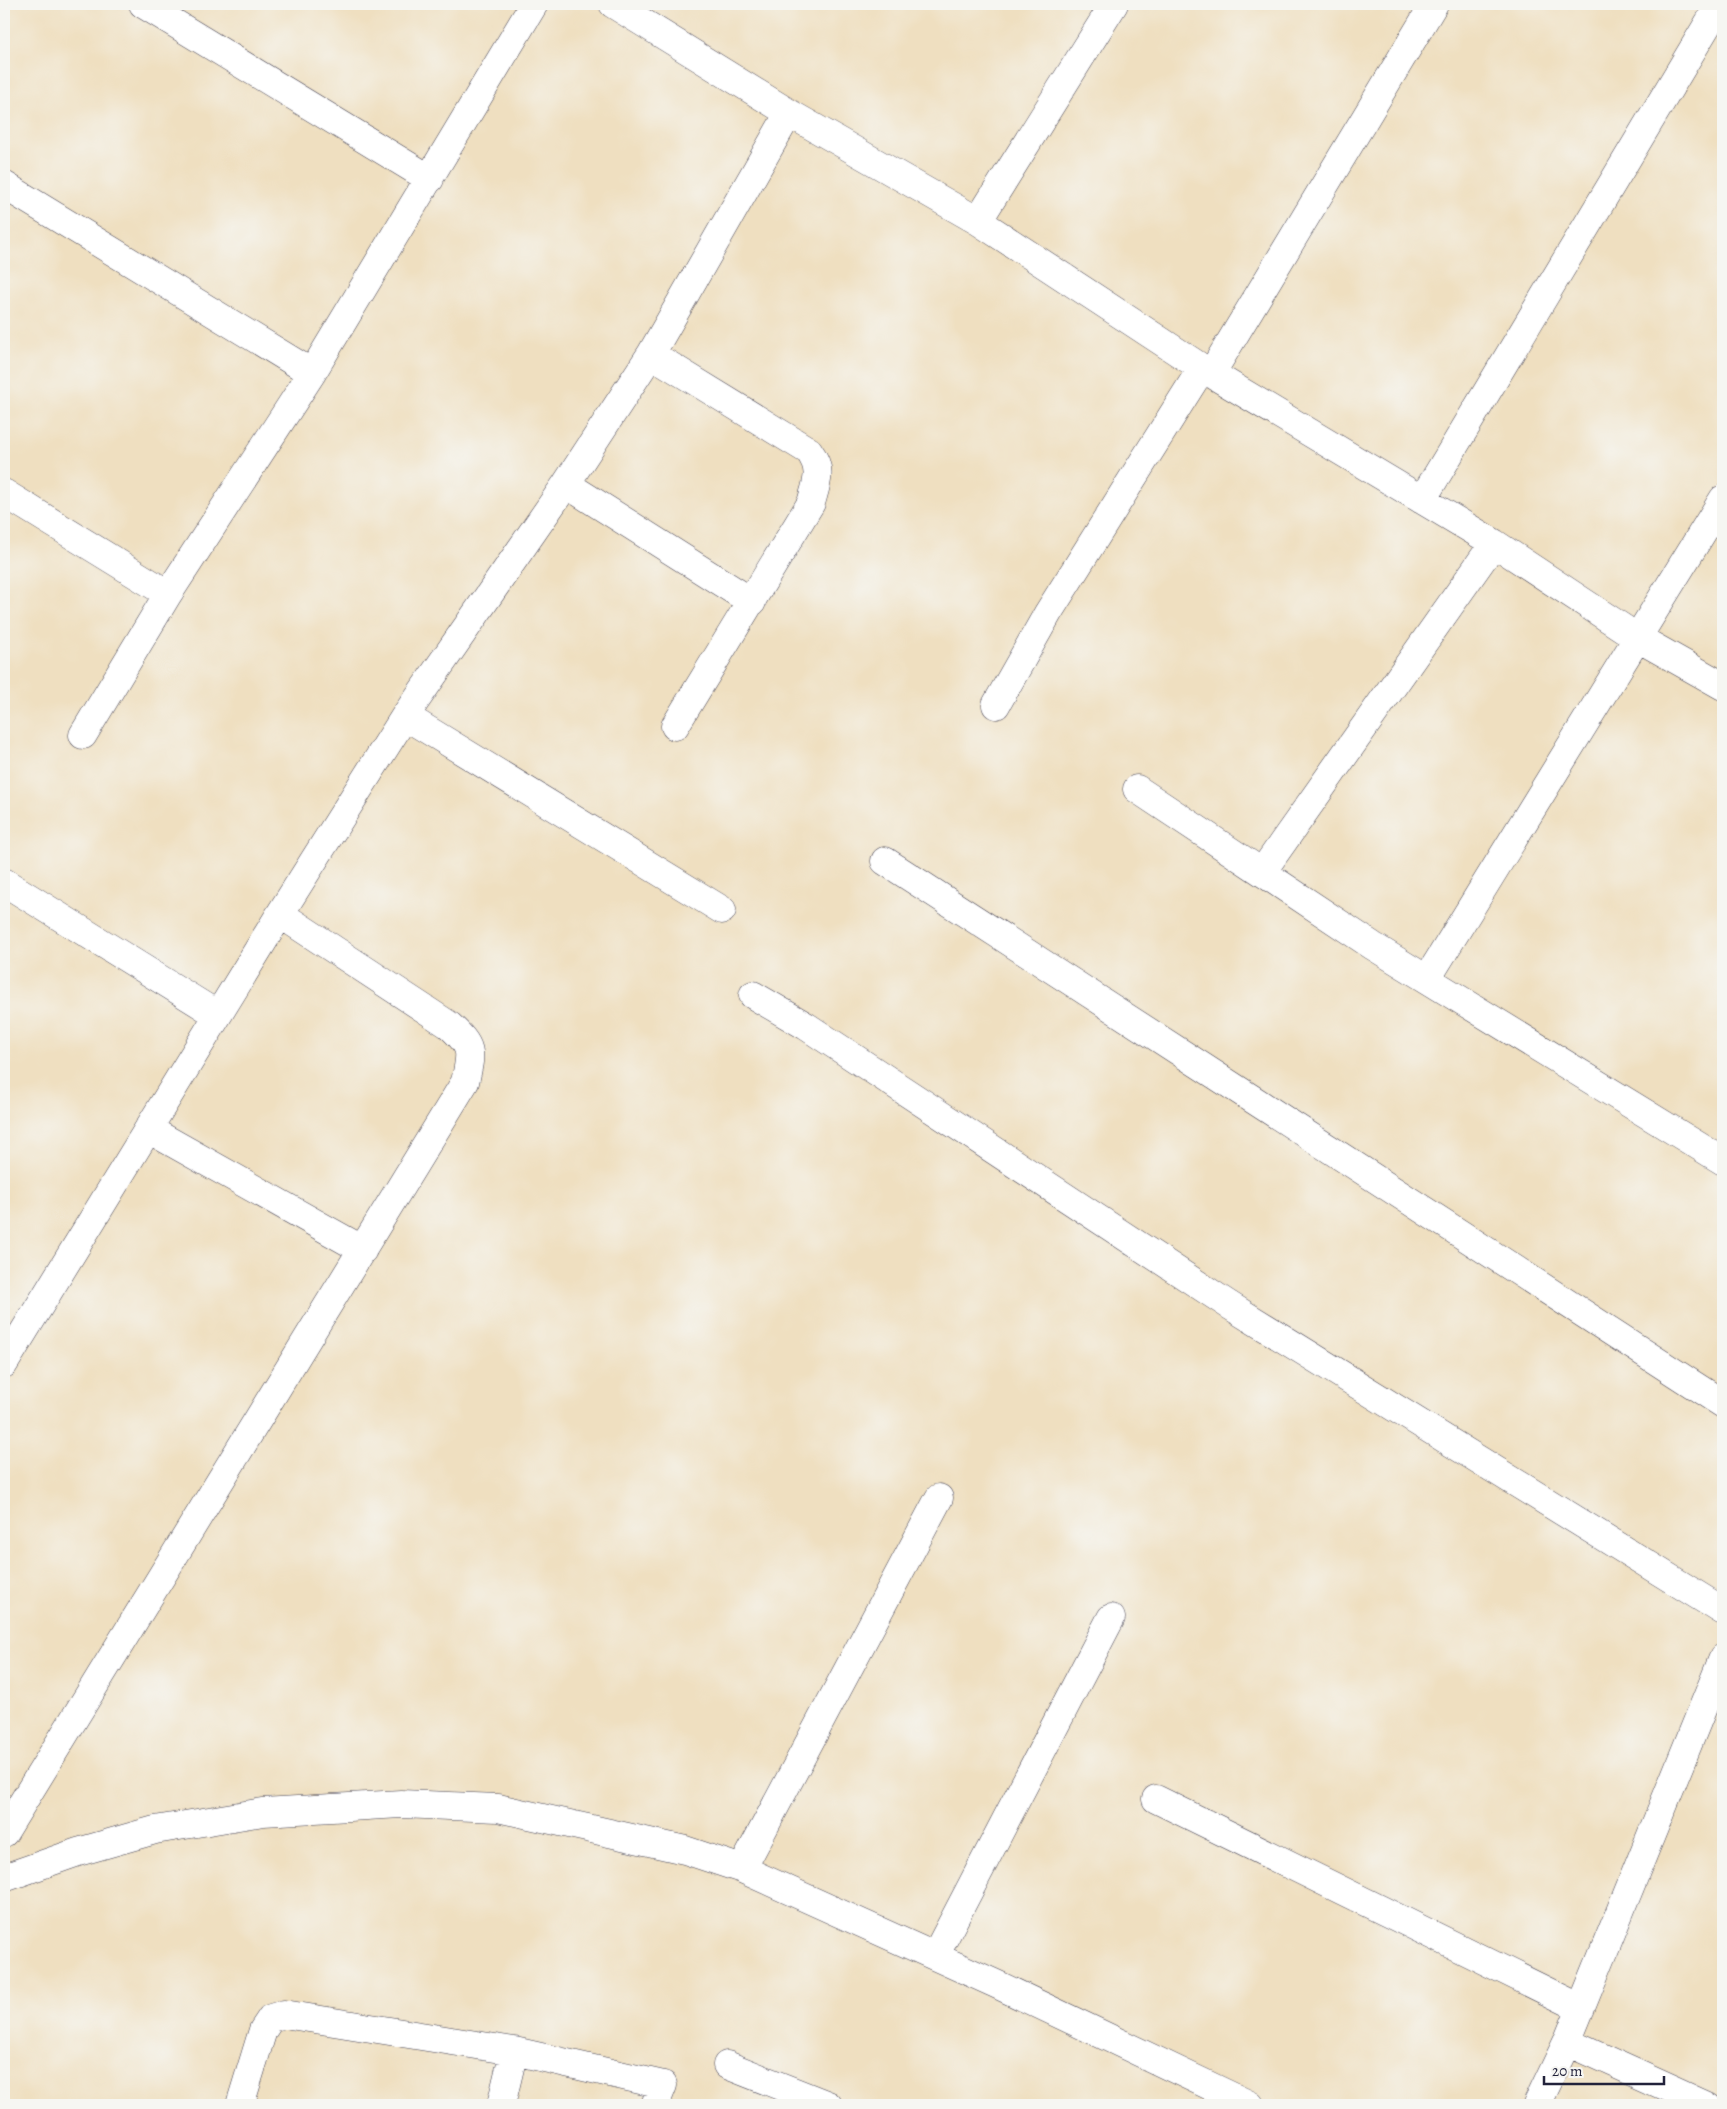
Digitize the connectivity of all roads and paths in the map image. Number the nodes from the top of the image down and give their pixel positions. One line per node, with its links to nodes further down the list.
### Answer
1 (143, 4): 8 (street)
2 (534, 4): 8 (street)
3 (613, 4): 7 (street)
4 (1114, 4): 10 (street)
5 (1434, 4): 12 (street)
6 (1720, 4): 17 (street)
7 (788, 113): 10 (street); 11 (street)
8 (430, 179): 13 (street)
9 (4, 185): 13 (street)
10 (978, 221): 12 (street)
11 (651, 354): 14 (street); 20 (street)
12 (1206, 371): 17 (street); 23 (street)
13 (312, 373): 19 (street)
14 (566, 484): 20 (street); 24 (street)
15 (4, 493): 19 (street)
16 (1723, 499): 21 (street)
17 (1422, 500): 18 (street)
18 (1494, 543): 21 (street); 29 (street)
19 (168, 594): 26 (street)
20 (752, 602): 25 (street)
21 (1638, 638): 22 (street); 33 (street)
22 (1723, 686)
23 (996, 705)
24 (405, 716): 31 (street); 32 (street)
25 (675, 726)
26 (83, 735)
27 (1137, 789): 29 (street)
28 (885, 862): 40 (street)
29 (1262, 872): 33 (street)
30 (4, 882): 35 (street)
31 (722, 910)
32 (280, 914): 35 (street); 38 (street)
33 (1426, 979): 37 (street)
34 (753, 995): 42 (street)
35 (218, 1015): 36 (street)
36 (148, 1129): 38 (street); 39 (street)
37 (1723, 1160)
38 (363, 1250): 46 (street)
39 (4, 1364)
40 (1723, 1404)
41 (939, 1498): 47 (street)
42 (1723, 1611)
43 (1111, 1618): 49 (street)
44 (1723, 1658): 50 (street)
45 (1156, 1799): 50 (street)
46 (4, 1833)
47 (742, 1869): 48 (street); 49 (street)
48 (4, 1878)
49 (935, 1956): 58 (street)
50 (1581, 2008): 51 (street)
51 (1567, 2042): 59 (street); 60 (street)
52 (514, 2051): 54 (street); 55 (street); 56 (street)
53 (727, 2065): 57 (street)
54 (240, 2105)
55 (501, 2105)
56 (655, 2105)
57 (828, 2105)
58 (1250, 2105)
59 (1537, 2105)
60 (1706, 2105)

